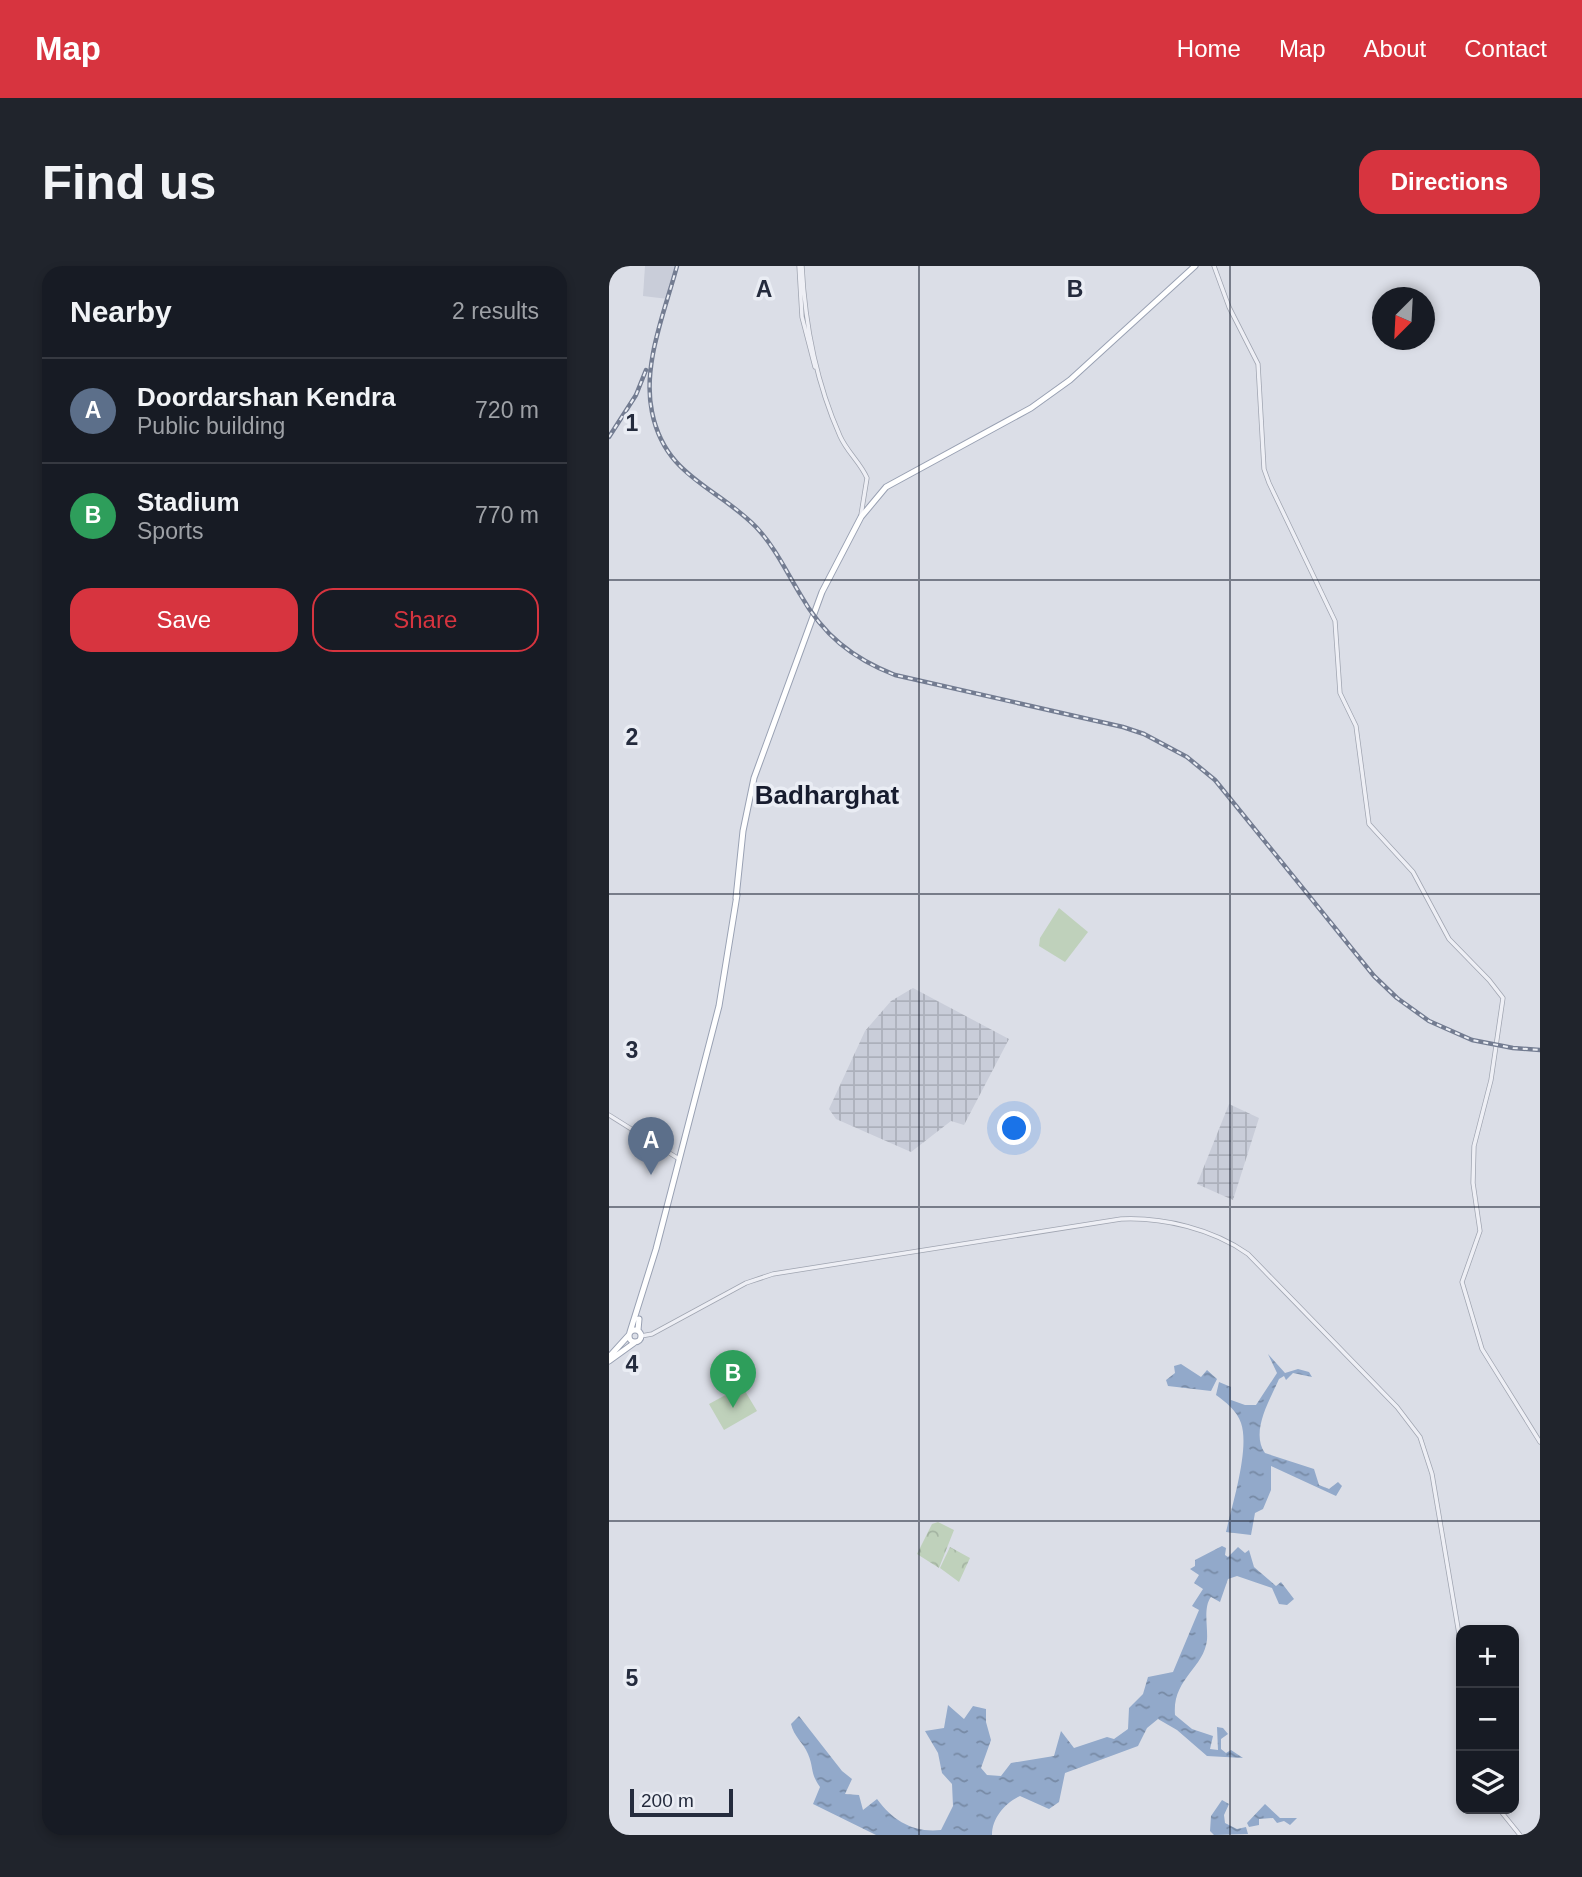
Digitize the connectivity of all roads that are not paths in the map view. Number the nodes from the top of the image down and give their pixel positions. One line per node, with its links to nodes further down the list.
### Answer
1 (800, 266): 4 (street)
2 (1195, 266): 4 (main road)
3 (1214, 266): 11 (street)
4 (861, 517): 6 (main road)
5 (609, 1115): 6 (street)
6 (679, 1159): 7 (main road); 8 (main road)
7 (629, 1333): 8 (main road); 9 (main road); 10 (main road)
8 (640, 1333): 9 (main road); 12 (street)
9 (634, 1343): 10 (main road)
10 (609, 1359)
11 (1540, 1442)
12 (1457, 1625)
13 (1503, 1814): 14 (street)
14 (1520, 1835)

